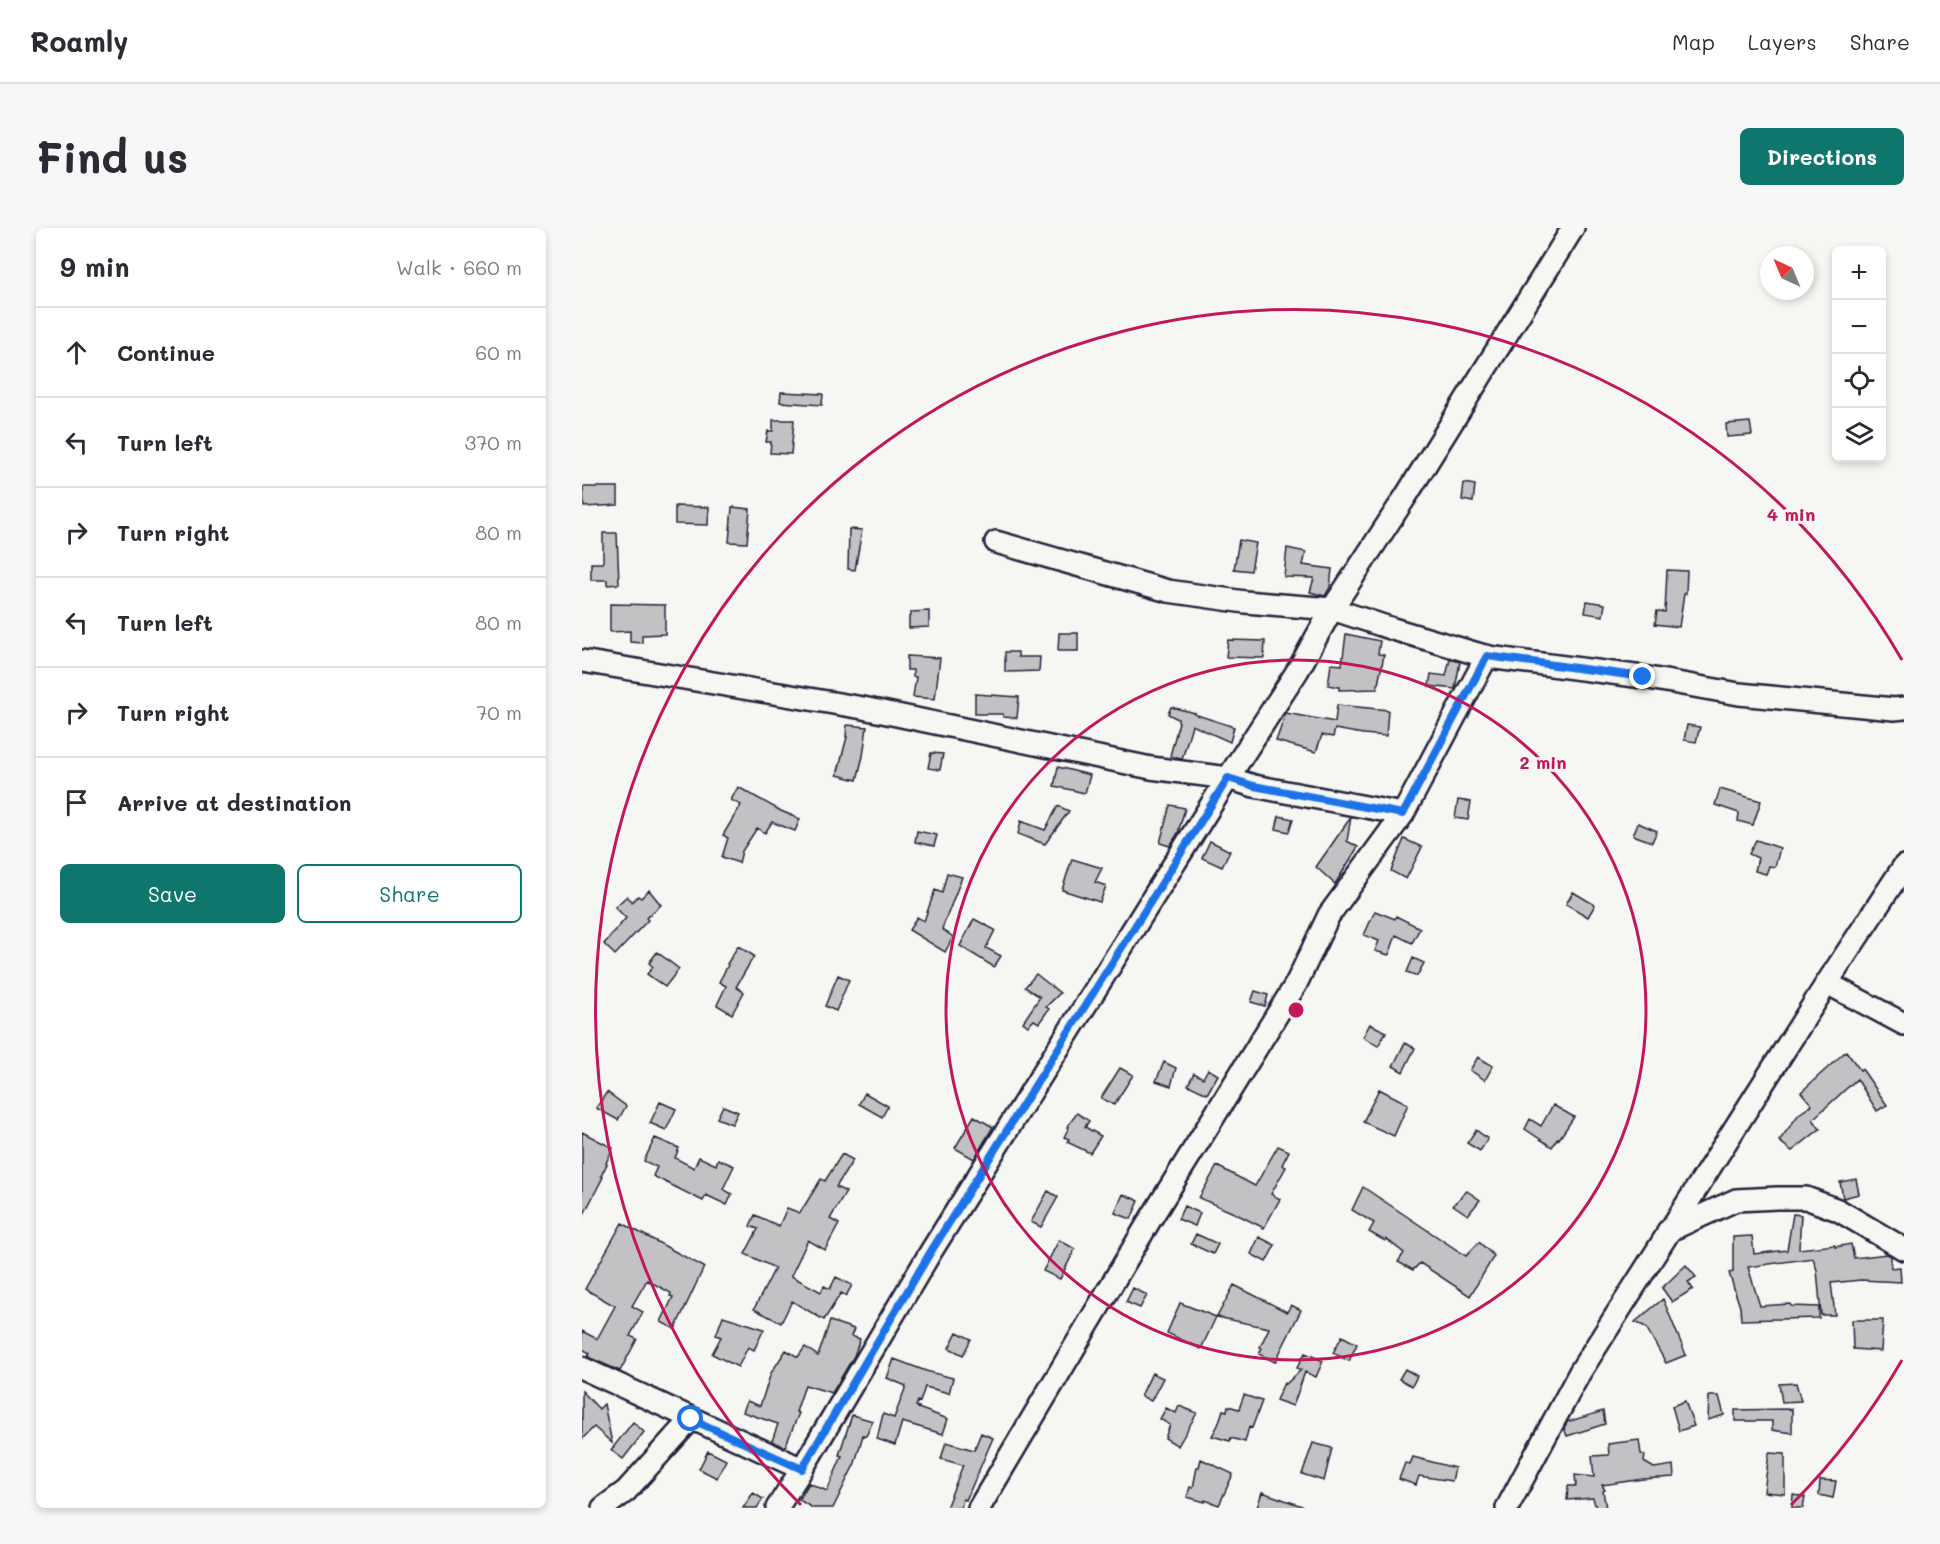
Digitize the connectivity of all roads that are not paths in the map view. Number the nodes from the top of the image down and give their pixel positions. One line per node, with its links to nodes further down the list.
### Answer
1 (1573, 228): 3 (street)
2 (996, 542): 3 (street)
3 (1332, 609): 4 (street); 7 (street)
4 (1487, 656): 6 (street); 8 (street)
5 (582, 661): 7 (street)
6 (1904, 708)
7 (1228, 778): 8 (street); 16 (street)
8 (1403, 814): 19 (street)
9 (1904, 866): 10 (street)
10 (1827, 982): 11 (street); 12 (street)
11 (1904, 1024)
12 (1667, 1232): 13 (street); 20 (street)
13 (1904, 1250)
14 (582, 1368): 15 (street)
15 (691, 1419): 16 (street); 17 (street)
16 (802, 1469): 18 (street)
17 (603, 1508)
18 (777, 1508)
19 (979, 1508)
20 (1507, 1508)

